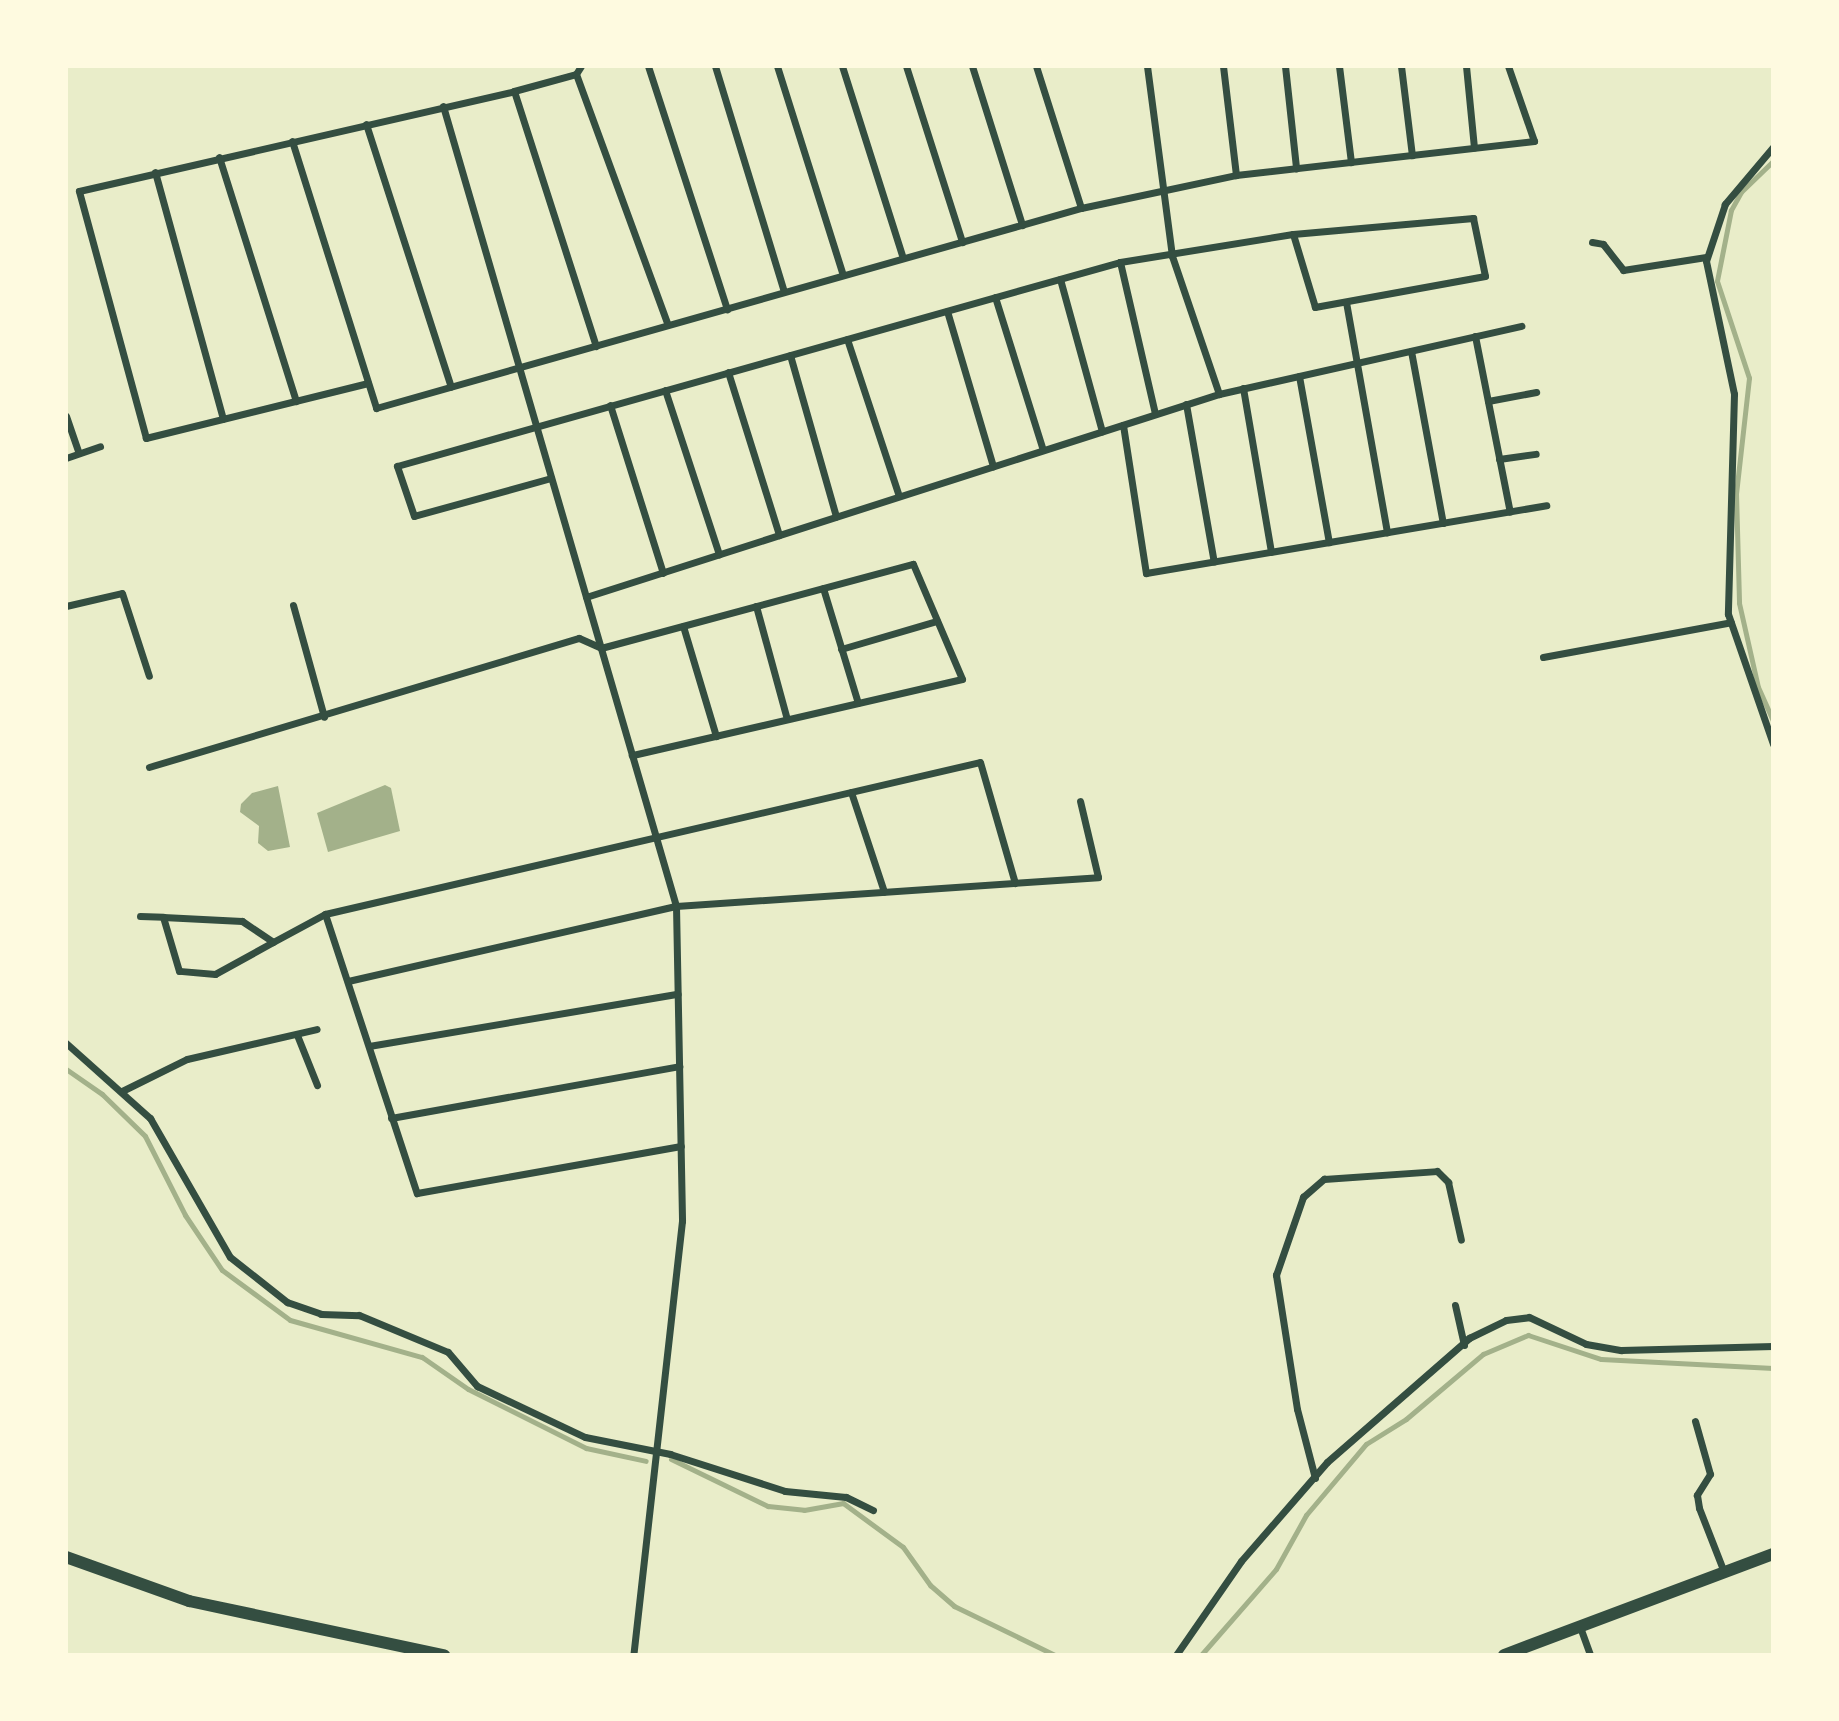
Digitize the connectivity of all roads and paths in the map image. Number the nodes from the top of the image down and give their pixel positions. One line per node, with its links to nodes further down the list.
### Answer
1 (648, 66): 43 (street)
2 (715, 66): 40 (street)
3 (777, 66): 38 (street)
4 (842, 66): 36 (street)
5 (906, 66): 32 (street)
6 (972, 66): 30 (street)
7 (1036, 66): 29 (street)
8 (1147, 66): 28 (street)
9 (1223, 66): 27 (street)
10 (1285, 66): 25 (street)
11 (1339, 66): 24 (street)
12 (1403, 66): 22 (street)
13 (1466, 66): 21 (street)
14 (1508, 66): 21 (street)
15 (579, 70): 16 (street); 45 (street)
16 (514, 91): 17 (street); 49 (street)
17 (443, 106): 18 (street); 53 (street)
18 (366, 124): 19 (street); 57 (street)
19 (292, 141): 23 (street); 56 (street)
20 (1773, 147): 35 (street)
21 (1474, 148): 22 (street)
22 (1412, 155): 24 (street)
23 (219, 157): 26 (street); 62 (street)
24 (1351, 162): 25 (street)
25 (1296, 168): 27 (street)
26 (155, 172): 68 (street); 68 (street)
27 (1236, 175): 28 (street)
28 (1164, 191): 29 (street); 34 (street)
29 (1081, 208): 30 (street)
30 (1022, 225): 32 (street)
31 (1293, 234): 34 (street); 42 (street); 42 (street)
32 (962, 242): 36 (street)
33 (1592, 242): 35 (street)
34 (1172, 256): 37 (street); 61 (street)
35 (1706, 257): 98 (street)
36 (903, 258): 38 (street)
37 (1120, 262): 39 (street); 66 (street)
38 (843, 275): 40 (street)
39 (1060, 279): 41 (street); 71 (street)
40 (784, 292): 43 (street)
41 (995, 297): 44 (street); 73 (street)
42 (1346, 302): 52 (street)
43 (727, 309): 45 (street)
44 (947, 311): 48 (street); 78 (street)
45 (668, 325): 49 (street)
46 (1521, 326): 47 (street)
47 (1475, 336): 50 (street); 63 (street)
48 (847, 339): 51 (street); 80 (street)
49 (596, 346): 53 (street)
50 (1411, 351): 52 (street); 84 (street)
51 (790, 355): 54 (street); 83 (street)
52 (1357, 362): 55 (street); 85 (street)
53 (519, 368): 57 (street); 70 (street)
54 (728, 372): 59 (street); 86 (street)
55 (1299, 376): 58 (street); 87 (street)
56 (368, 383): 57 (street); 62 (street)
57 (451, 387)
58 (1243, 388): 61 (street); 88 (street)
59 (665, 390): 65 (street); 89 (street)
60 (1536, 392): 63 (street)
61 (1219, 394): 64 (street)
62 (296, 401): 68 (street)
63 (1488, 401): 77 (street)
64 (1186, 404): 66 (street); 90 (street)
65 (610, 405): 70 (street); 91 (street)
66 (1155, 414): 69 (street)
67 (66, 416): 74 (street)
68 (223, 419)
69 (1123, 425): 71 (street); 90 (street)
70 (536, 426): 79 (street); 79 (street)
71 (1102, 431): 73 (street)
72 (100, 446): 74 (street)
73 (1043, 450): 78 (street)
74 (79, 453): 76 (street)
75 (1536, 454): 77 (street)
76 (66, 458)
77 (1499, 459): 82 (street)
78 (993, 466): 80 (street)
79 (551, 478): 93 (street)
80 (899, 496): 83 (street)
81 (1546, 505): 82 (street)
82 (1510, 512): 84 (street)
83 (836, 517): 86 (street)
84 (1443, 523): 85 (street)
85 (1387, 532): 87 (street)
86 (779, 535): 89 (street)
87 (1329, 542): 88 (street)
88 (1271, 552): 90 (street)
89 (719, 554): 91 (street)
90 (1214, 562)
91 (663, 573): 93 (street)
92 (823, 588): 96 (street); 97 (street); 101 (street)
93 (586, 597): 100 (street)
94 (293, 605): 105 (street)
95 (66, 606): 103 (street)
96 (756, 606): 99 (street); 106 (street)
97 (937, 621): 101 (street); 104 (street)
98 (1731, 622): 102 (street); 108 (street)
99 (683, 626): 100 (street); 107 (street)
100 (601, 648): 105 (street); 109 (street)
101 (841, 649): 104 (street)
102 (1543, 657)
103 (149, 676)
104 (858, 703): 106 (street)
105 (324, 717): 110 (street)
106 (787, 719): 107 (street)
107 (716, 736): 109 (street)
108 (1773, 744)
109 (632, 755): 113 (street)
110 (149, 767)
111 (851, 792): 113 (street); 114 (street); 115 (street)
112 (1080, 801): 114 (street)
113 (656, 837): 116 (street); 117 (street)
114 (1015, 883): 115 (street)
115 (884, 892): 116 (street)
116 (676, 906): 121 (street); 122 (street)
117 (325, 914): 120 (street); 121 (street)
118 (140, 916): 119 (street)
119 (163, 917): 120 (street); 120 (street)
120 (273, 942)
121 (348, 981): 126 (street)
122 (678, 994): 126 (street); 127 (street)
123 (317, 1029): 124 (street)
124 (297, 1035): 128 (street); 129 (street)
125 (66, 1043): 129 (street)
126 (369, 1046): 130 (street)
127 (679, 1066): 130 (street); 131 (street)
128 (317, 1085)
129 (122, 1091): 137 (street)
130 (391, 1118): 131 (street)
131 (681, 1146): 137 (street)
132 (1461, 1240): 138 (street)
133 (1455, 1305): 134 (street)
134 (1464, 1346): 135 (street); 138 (street)
135 (1773, 1346)
136 (1695, 1421): 142 (street)
137 (656, 1451): 139 (street); 145 (street)
138 (1315, 1478): 146 (street)
139 (873, 1510)
140 (1773, 1554): 142 (highway)
141 (66, 1557): 144 (highway)
142 (1724, 1572): 143 (highway)
143 (1580, 1627): 147 (highway); 148 (street)
144 (444, 1655)
145 (633, 1655)
146 (1176, 1655)
147 (1504, 1655)
148 (1590, 1655)

